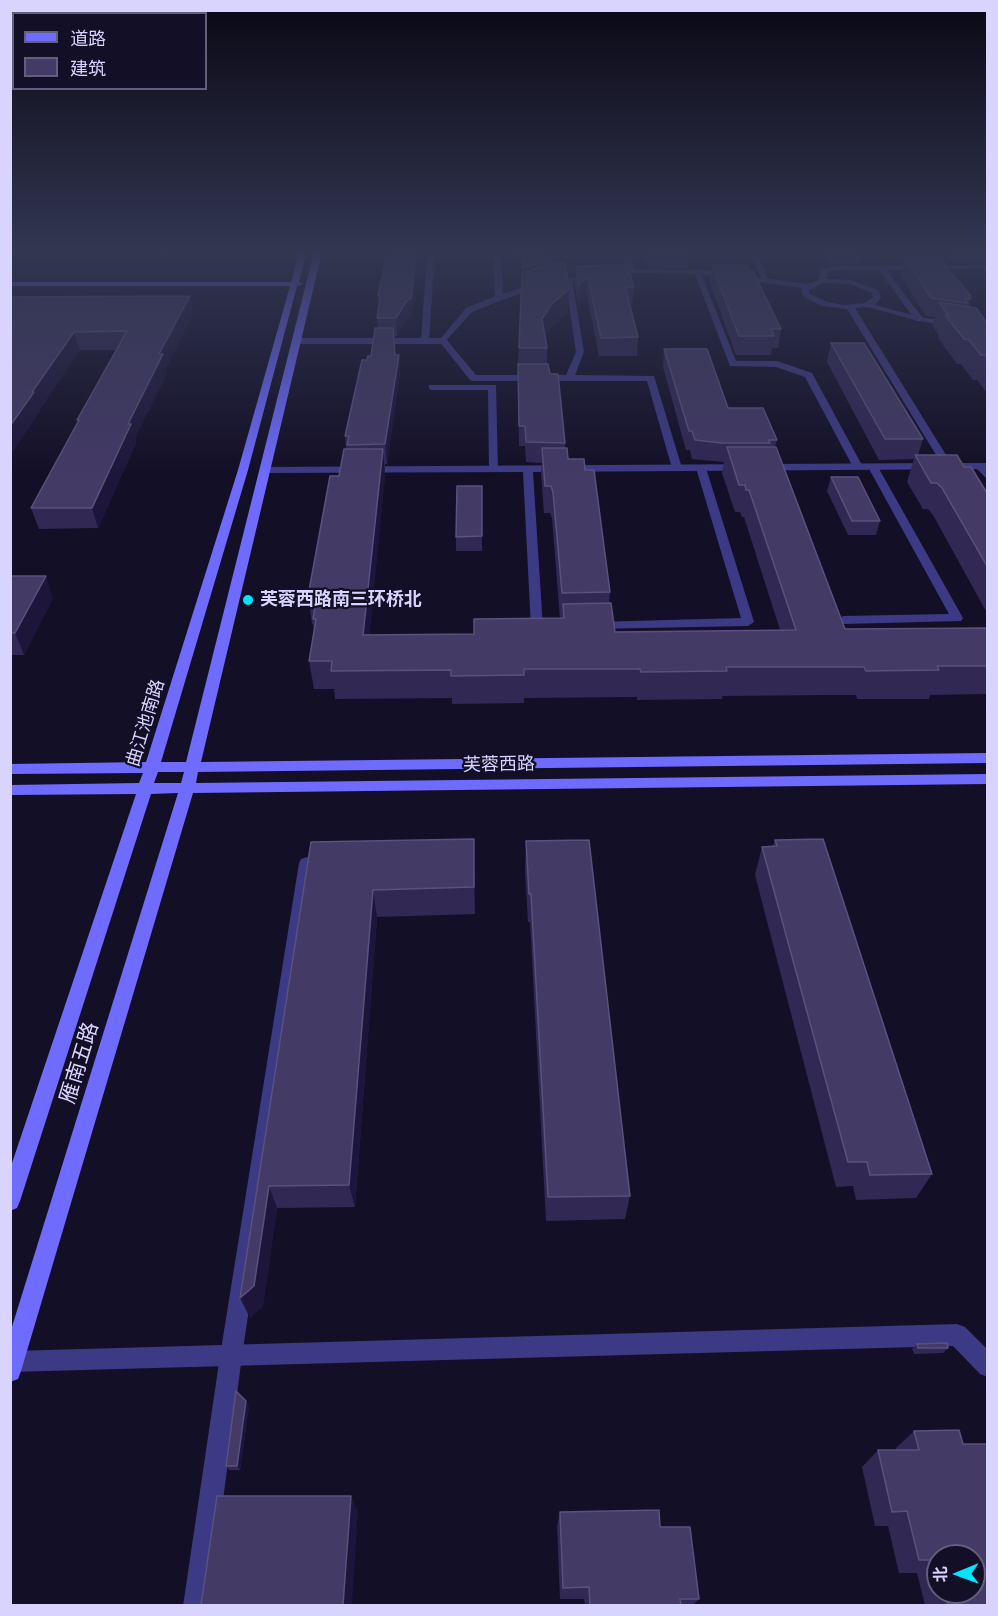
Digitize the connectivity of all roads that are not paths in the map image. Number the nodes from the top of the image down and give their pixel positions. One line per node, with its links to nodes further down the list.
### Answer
1 (281, 327): 29 (main road, 曲江池南路)
2 (300, 327): 10 (main road)
3 (426, 327): 11 (street)
4 (454, 327): 12 (street)
5 (576, 327): 13 (street)
6 (718, 327): 16 (street)
7 (863, 327): 18 (street)
8 (971, 327): 9 (street)
9 (987, 330)
10 (297, 341): 11 (street); 21 (main road)
11 (425, 341): 12 (street)
12 (442, 341): 13 (street)
13 (568, 378): 19 (street)
14 (432, 387): 22 (street)
15 (984, 466): 18 (street); 24 (street)
16 (858, 467): 17 (street); 20 (street)
17 (873, 467): 18 (street); 25 (street)
18 (948, 467)
19 (677, 468): 20 (street); 23 (street)
20 (700, 468): 26 (street)
21 (265, 470): 22 (street); 30 (main road)
22 (494, 470): 23 (street)
23 (528, 470): 27 (street)
24 (987, 477)
25 (843, 620)
26 (584, 627)
27 (543, 628)
28 (987, 758): 30 (main road, 芙蓉西路)
29 (152, 767): 30 (main road, 芙蓉西路); 31 (main road, 芙蓉西路); 34 (main road, 曲江池南路)
30 (192, 767): 33 (main road, 雁南五路)
31 (10, 769)
32 (987, 779): 33 (main road, 芙蓉西路)
33 (187, 788): 34 (main road, 芙蓉西路); 40 (main road, 雁南五路)
34 (144, 789): 35 (main road, 芙蓉西路); 37 (main road, 曲江池南路)
35 (10, 790)
36 (307, 863): 38 (street)
37 (10, 1201)
38 (231, 1356): 39 (street); 40 (street); 41 (street)
39 (987, 1366)
40 (12, 1367)
41 (196, 1605)

